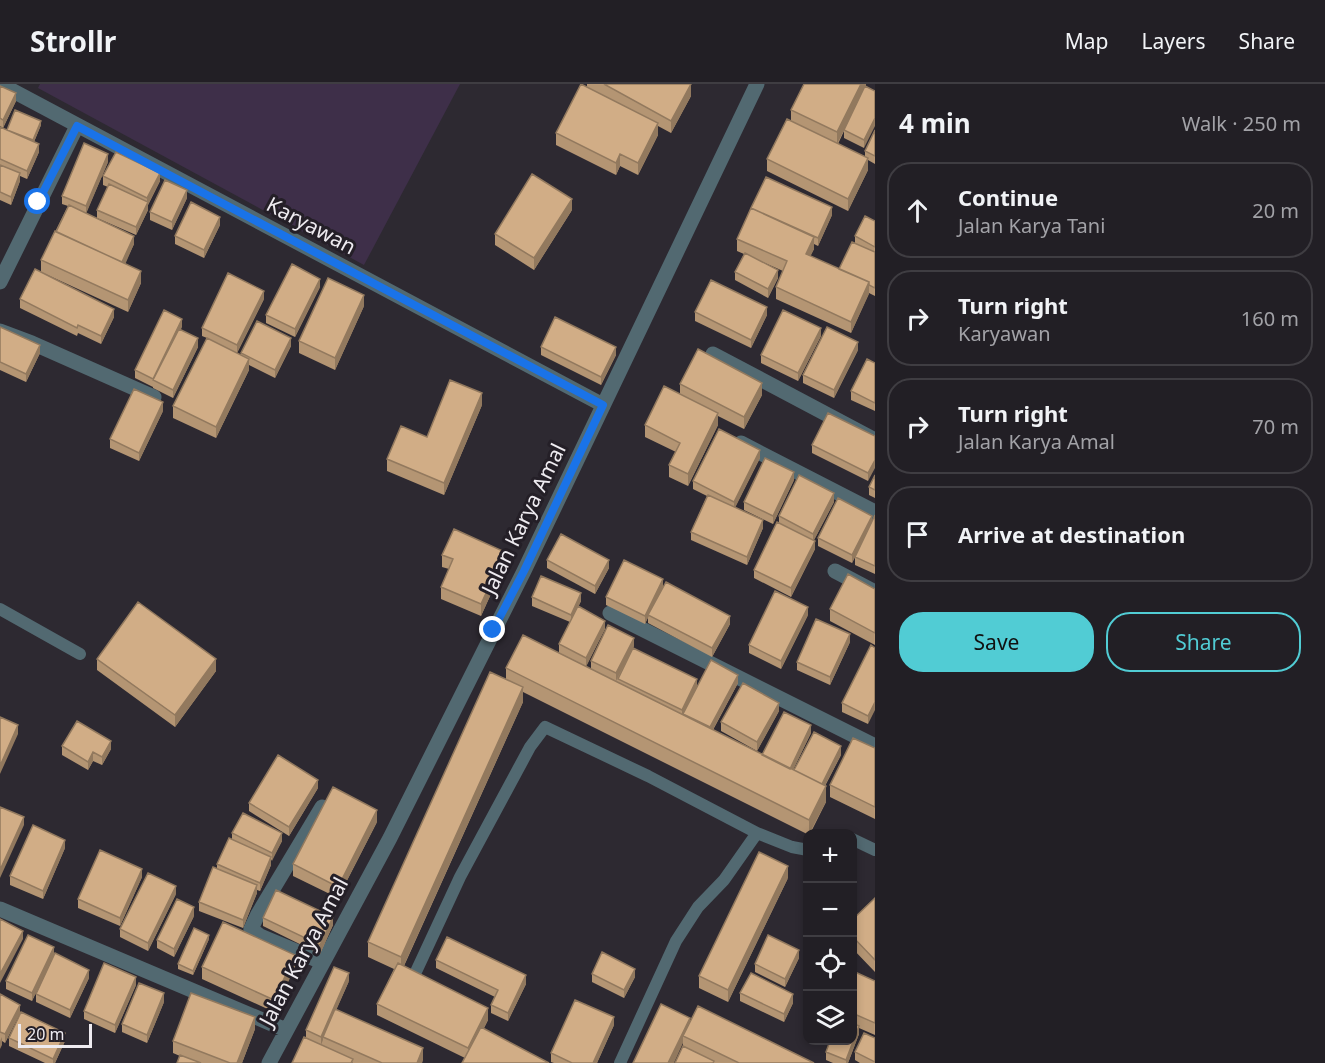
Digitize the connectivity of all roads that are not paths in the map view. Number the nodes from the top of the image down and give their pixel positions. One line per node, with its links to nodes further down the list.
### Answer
1 (0, 84): 3 (street, Karyawan)
2 (757, 84): 8 (street, Jalan Karya Amal)
3 (77, 126): 4 (street); 8 (street, Karyawan)
4 (0, 282)
5 (0, 332): 7 (street)
6 (713, 354): 10 (street)
7 (154, 397)
8 (603, 405): 24 (street, Jalan Karya Amal)
9 (723, 434): 11 (street)
10 (875, 440)
11 (875, 512)
12 (835, 571): 13 (street)
13 (875, 591)
14 (0, 609): 16 (lane)
15 (610, 613): 17 (street)
16 (80, 654)
17 (875, 746)
18 (322, 807): 24 (street)
19 (757, 833): 21 (lane); 25 (lane); 28 (lane)
20 (857, 841): 22 (lane)
21 (803, 849)
22 (875, 850)
23 (0, 909): 26 (street)
24 (322, 962): 26 (street, Jalan Karya Amal)
25 (414, 976)
26 (286, 1030): 27 (street, Jalan Karya Amal)
27 (268, 1063)
28 (620, 1063)

